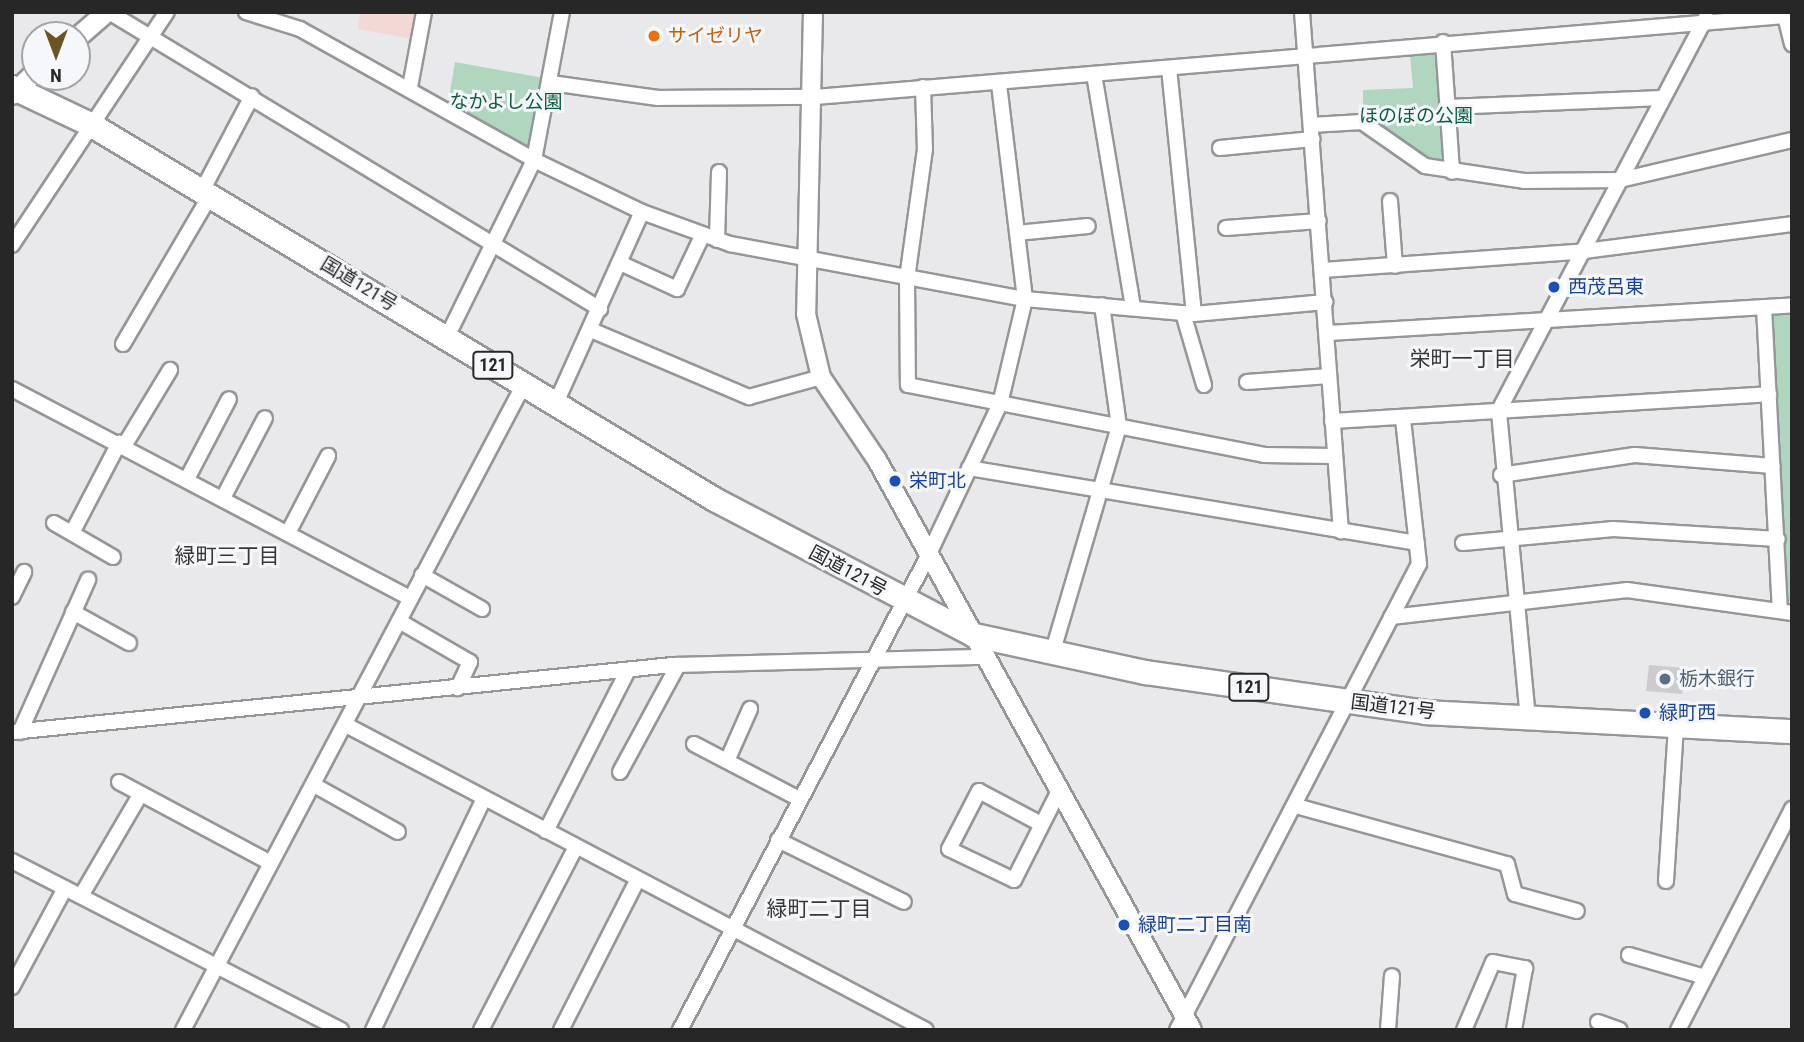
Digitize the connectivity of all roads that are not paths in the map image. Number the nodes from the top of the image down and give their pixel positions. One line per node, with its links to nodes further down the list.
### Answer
1 (108, 12): 9 (main road); 10 (street)
2 (167, 12): 10 (street)
3 (246, 12): 18 (street)
4 (424, 12): 18 (street)
5 (562, 12): 16 (street)
6 (813, 12): 22 (street)
7 (1302, 12): 13 (street)
8 (1706, 17): 11 (street); 12 (street); 23 (street)
9 (91, 26)
10 (152, 37): 21 (street); 25 (street)
11 (1443, 42): 13 (street); 24 (street)
12 (1792, 44)
13 (1306, 56): 14 (street); 26 (street)
14 (1169, 68): 15 (street); 57 (street)
15 (1094, 74): 17 (street); 54 (street)
16 (551, 83): 22 (street); 29 (street)
17 (999, 83): 19 (street); 40 (street)
18 (410, 88): 29 (street)
19 (923, 88): 22 (street); 49 (street)
20 (13, 89): 25 (highway, 国道121号 / 121)
21 (252, 96): 33 (street); 43 (street)
22 (815, 97): 45 (street)
23 (1662, 98): 24 (street); 32 (street)
24 (1448, 107): 31 (street)
25 (90, 124): 33 (highway, 国道121号 / 121); 42 (street)
26 (1312, 132): 28 (street); 31 (street); 36 (street)
27 (1792, 140): 32 (street)
28 (1220, 148)
29 (534, 160): 35 (street); 43 (street)
30 (719, 172): 41 (street)
31 (1452, 172): 32 (street)
32 (1620, 180): 44 (street)
33 (206, 194): 61 (highway, 国道121号 / 121); 62 (street)
34 (1390, 201): 47 (street)
35 (642, 212): 41 (street); 46 (street)
36 (1319, 221): 39 (street); 48 (street)
37 (1792, 224): 44 (street)
38 (1088, 226): 40 (street)
39 (1226, 228)
40 (1017, 233): 50 (street)
41 (710, 238): 45 (street); 46 (street)
42 (12, 245)
43 (491, 247): 56 (street); 61 (street)
44 (1585, 251): 47 (street); 58 (street)
45 (808, 260): 49 (street); 65 (street)
46 (620, 264): 56 (street)
47 (1395, 266): 48 (street)
48 (1323, 270): 51 (street)
49 (907, 278): 50 (street); 73 (street)
50 (1025, 299): 53 (street); 73 (street)
51 (1325, 302): 57 (street); 60 (street)
52 (1792, 305): 55 (street)
53 (1102, 306): 54 (street); 78 (street)
54 (1133, 307): 57 (street)
55 (1764, 307): 58 (street); 70 (street)
56 (600, 309): 59 (street)
57 (1189, 313): 68 (street)
58 (1549, 320): 60 (street); 74 (street)
59 (590, 330): 65 (street); 72 (street)
60 (1327, 333): 64 (street)
61 (447, 337): 67 (highway, 国道121号 / 121)
62 (123, 344)
63 (170, 370): 79 (street)
64 (1329, 376): 66 (street); 77 (street)
65 (821, 377): 96 (street)
66 (1247, 382)
67 (524, 384): 72 (highway, 国道121号 / 121); 99 (street)
68 (1205, 385)
69 (12, 388): 79 (street)
70 (1769, 394): 74 (street); 82 (street)
71 (229, 399): 85 (street)
72 (556, 402): 103 (highway, 国道121号 / 121)
73 (1000, 404): 78 (street); 83 (street)
74 (1499, 410): 76 (street); 84 (street)
75 (265, 418): 87 (street)
76 (1403, 418): 77 (street); 94 (street)
77 (1332, 421): 81 (street)
78 (1119, 426): 81 (street); 86 (street)
79 (121, 444): 85 (street); 90 (street)
80 (328, 456): 91 (street)
81 (1334, 456): 89 (street)
82 (1773, 466): 84 (street); 93 (street)
83 (969, 468): 86 (street); 96 (street)
84 (1501, 475): 92 (street)
85 (187, 479): 87 (street)
86 (1101, 494): 89 (street); 112 (street)
87 (223, 498): 91 (street)
88 (54, 523): 90 (street)
89 (1340, 532): 94 (street)
90 (72, 533): 97 (street)
91 (288, 533): 102 (street)
92 (1508, 538): 93 (street); 95 (street); 104 (street)
93 (1777, 539): 107 (street)
94 (1417, 543): 108 (street)
95 (1463, 543)
96 (928, 556): 103 (street); 110 (street)
97 (113, 557)
98 (24, 572): 101 (street)
99 (422, 575): 102 (street); 105 (street)
100 (88, 580): 106 (street)
101 (12, 597)
102 (410, 598): 109 (street)
103 (904, 601): 110 (highway, 国道121号 / 121); 114 (street)
104 (1516, 605): 107 (street); 108 (street); 121 (street)
105 (482, 609)
106 (74, 612): 111 (street); 125 (street)
107 (1786, 612)
108 (1391, 617): 119 (street)
109 (399, 621): 117 (street); 118 (street)
110 (974, 635): 112 (highway, 国道121号 / 121); 113 (street)
111 (129, 643)
112 (1052, 654): 119 (highway, 国道121号 / 121)
113 (987, 657): 114 (street); 131 (street)
114 (871, 658): 115 (street); 134 (street)
115 (678, 665): 116 (street); 128 (street)
116 (628, 670): 117 (street); 138 (street)
117 (458, 688): 118 (street)
118 (360, 698): 122 (street); 125 (street)
119 (1348, 701): 121 (highway, 国道121号 / 121); 135 (street)
120 (750, 709): 127 (street)
121 (1528, 719): 123 (highway, 国道121号 / 121)
122 (346, 725): 130 (street); 133 (street)
123 (1676, 725): 124 (highway, 国道121号 / 121); 145 (street)
124 (1792, 731)
125 (16, 732)
126 (694, 744): 127 (street)
127 (727, 761): 134 (street)
128 (620, 772)
129 (119, 782): 132 (street)
130 (314, 785): 139 (street); 143 (street)
131 (1059, 791): 137 (street); 157 (street)
132 (140, 794): 143 (street); 147 (street)
133 (485, 799): 138 (street); 160 (street)
134 (799, 799): 140 (street)
135 (1296, 806): 149 (street); 157 (street)
136 (1792, 809): 154 (street)
137 (1041, 824): 137 (street)
138 (547, 831): 141 (street)
139 (398, 832)
140 (778, 840): 148 (street); 150 (street)
141 (576, 847): 144 (street); 161 (street)
142 (12, 861): 146 (street)
143 (271, 863): 152 (street)
144 (638, 879): 150 (street); 162 (street)
145 (1667, 881)
146 (65, 888): 147 (street); 155 (street)
147 (81, 896): 152 (street)
148 (904, 902)
149 (1577, 911)
150 (733, 929): 163 (street); 164 (street)
151 (1629, 955): 154 (street)
152 (217, 964): 158 (street); 159 (street)
153 (1392, 976): 165 (street)
154 (1705, 977): 169 (street)
155 (12, 987)
156 (1598, 1022): 168 (street)
157 (1184, 1025)
158 (183, 1030)
159 (341, 1030)
160 (373, 1030)
161 (481, 1030)
162 (561, 1030)
163 (680, 1030)
164 (926, 1030)
165 (1388, 1030)
166 (1464, 1030): 167 (street)
167 (1514, 1030)
168 (1620, 1030)
169 (1678, 1030)

